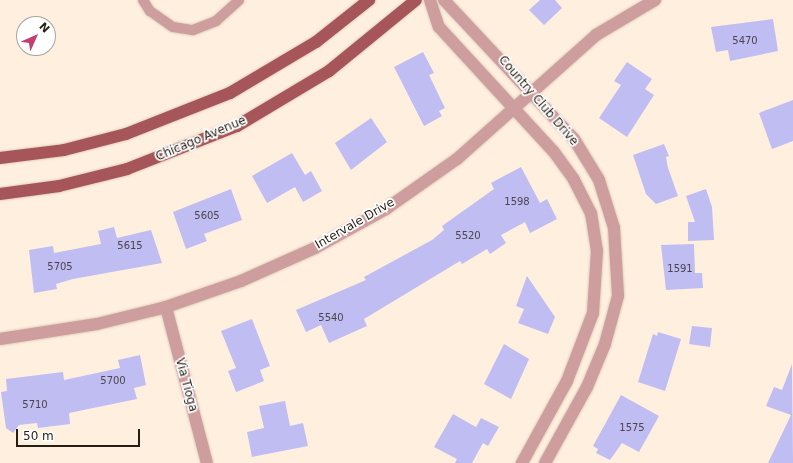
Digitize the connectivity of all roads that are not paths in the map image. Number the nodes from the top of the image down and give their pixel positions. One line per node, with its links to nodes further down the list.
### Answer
1 (143, 0): 2 (lane)
2 (239, 0)
3 (369, 0): 10 (main road)
4 (416, 0): 11 (main road, Chicago Avenue)
5 (430, 0): 9 (street, Country Club Drive)
6 (444, 0): 8 (street, Country Club Drive)
7 (655, 0): 8 (street, Intervale Drive)
8 (533, 92): 9 (street, Intervale Drive); 16 (street, Country Club Drive)
9 (516, 108): 12 (street, Intervale Drive); 15 (street, Country Club Drive)
10 (0, 158)
11 (0, 194)
12 (166, 307): 13 (street, Intervale Drive); 14 (street, Via Tioga)
13 (0, 339)
14 (207, 463)
15 (522, 463)
16 (545, 463)

